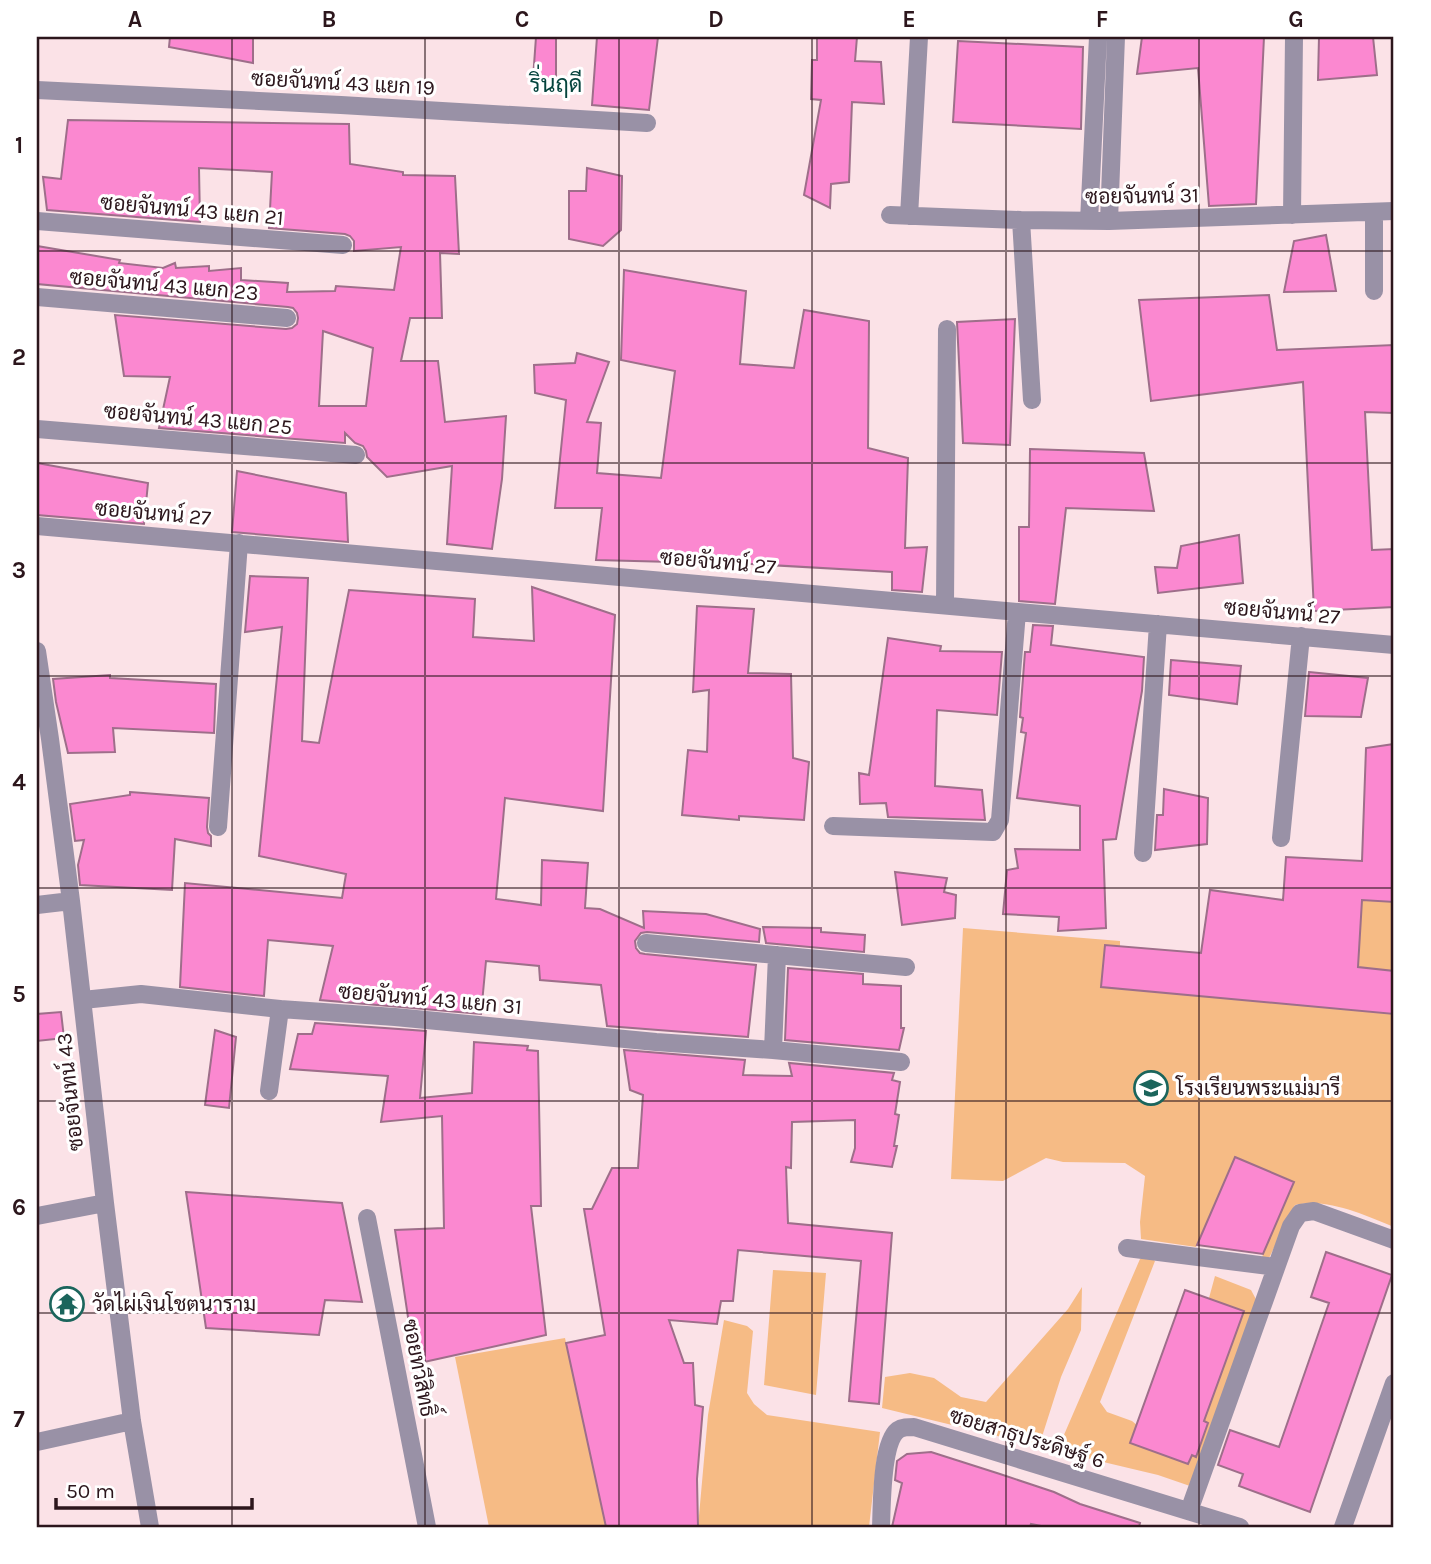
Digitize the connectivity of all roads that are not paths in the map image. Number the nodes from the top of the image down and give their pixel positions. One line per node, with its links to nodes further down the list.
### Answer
1 (919, 37): 11 (street)
2 (1098, 37): 14 (street)
3 (1116, 37): 15 (street)
4 (1294, 37): 10 (street)
5 (37, 90): 6 (street, ซอยจันทน์ 43 แยก 19)
6 (646, 123)
7 (1394, 211): 8 (street, ซอยจันทน์ 31)
8 (1374, 213): 10 (street, ซอยจันทน์ 31); 17 (street)
9 (890, 215): 11 (street, ซอยจันทน์ 31)
10 (1292, 215): 15 (street, ซอยจันทน์ 31)
11 (909, 216): 13 (street, ซอยจันทน์ 31)
12 (37, 220): 16 (street, ซอยจันทน์ 43 แยก 21)
13 (1021, 220): 14 (street, ซอยจันทน์ 31); 21 (street)
14 (1089, 221): 15 (street, ซอยจันทน์ 31)
15 (1109, 221)
16 (343, 245)
17 (1374, 291)
18 (37, 297): 19 (street, ซอยจันทน์ 43 แยก 23)
19 (287, 318)
20 (947, 329): 26 (street)
21 (1032, 400)
22 (37, 429): 23 (street, ซอยจันทน์ 43 แยก 25)
23 (356, 454)
24 (37, 526): 25 (street, ซอยจันทน์ 27)
25 (239, 543): 26 (street, ซอยจันทน์ 27); 34 (street)
26 (946, 605): 27 (street, ซอยจันทน์ 27)
27 (1017, 612): 28 (street, ซอยจันทน์ 27); 33 (street)
28 (1158, 624): 29 (street, ซอยจันทน์ 27); 36 (street)
29 (1301, 636): 30 (street, ซอยจันทน์ 27); 35 (street)
30 (1394, 645)
31 (37, 651): 32 (street, ซอยจันทน์ 43)
32 (43, 739): 37 (street, ซอยจันทน์ 43)
33 (832, 826)
34 (218, 827)
35 (1281, 838)
36 (1143, 853)
37 (71, 901): 38 (street); 42 (street, ซอยจันทน์ 43)
38 (37, 905)
39 (646, 943): 40 (street)
40 (777, 955): 41 (street); 44 (street)
41 (906, 967)
42 (83, 1000): 43 (street, ซอยจันทน์ 43 แยก 31); 47 (street, ซอยจันทน์ 43)
43 (279, 1009): 44 (street, ซอยจันทน์ 43 แยก 31); 46 (street)
44 (773, 1049): 45 (street, ซอยจันทน์ 43 แยก 31)
45 (901, 1062)
46 (269, 1091)
47 (104, 1203): 48 (street); 54 (street, ซอยจันทน์ 43)
48 (37, 1216)
49 (367, 1218): 58 (street, ซอยทวีสิทธิ์)
50 (1394, 1240): 52 (street)
51 (1127, 1248): 52 (street)
52 (1276, 1267): 56 (street)
53 (1394, 1383): 61 (street)
54 (132, 1422): 55 (street); 57 (street, ซอยจันทน์ 43)
55 (37, 1442)
56 (1189, 1511): 59 (street, ซอยสาธุประดิษฐ์ 6); 60 (street, ซอยสาธุประดิษฐ์ 6)
57 (150, 1527)
58 (427, 1527)
59 (881, 1527)
60 (1240, 1527)
61 (1343, 1527)

